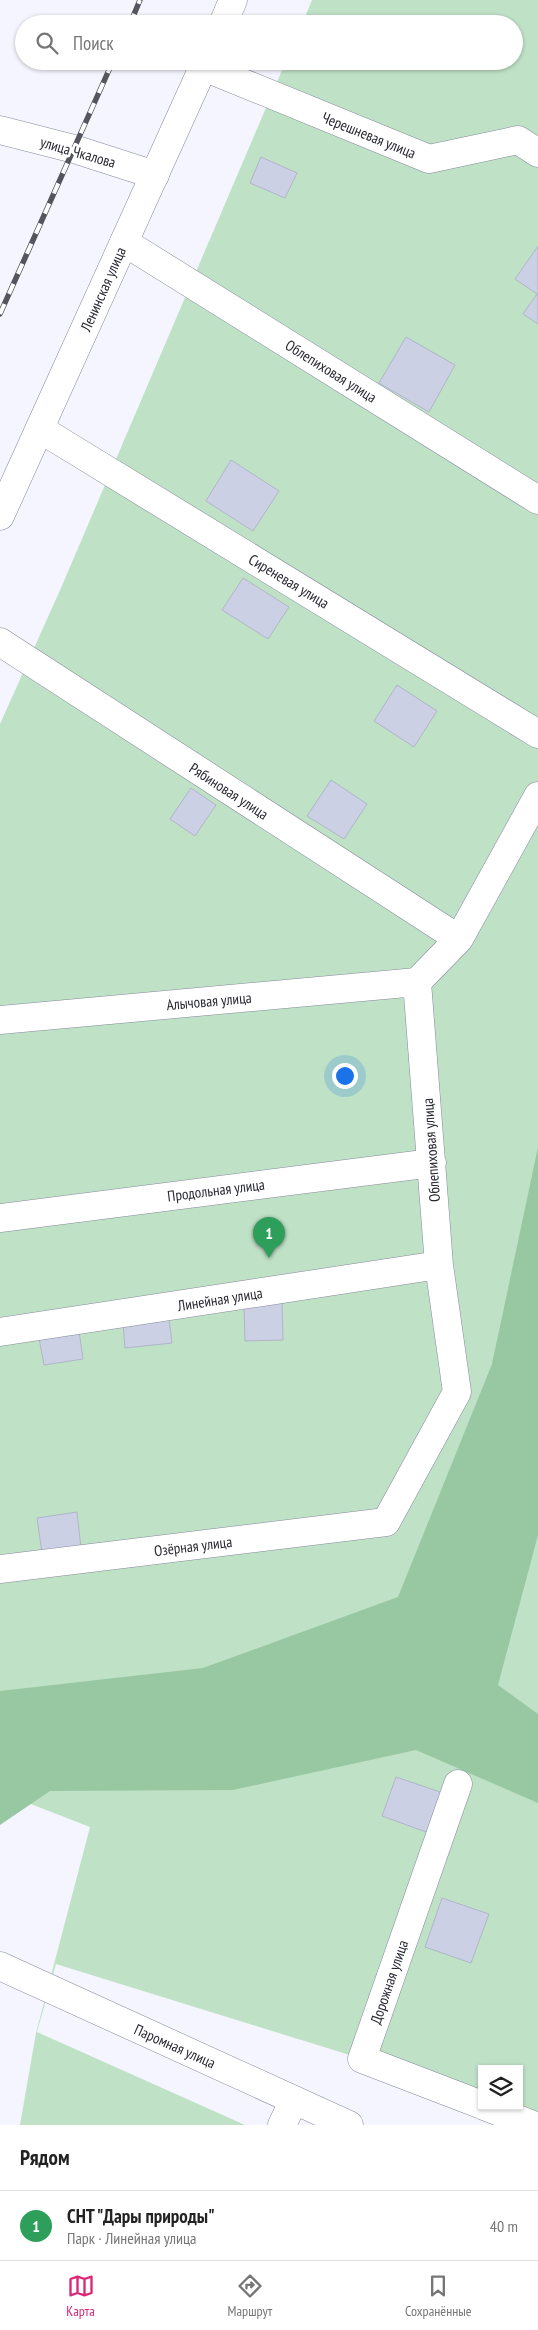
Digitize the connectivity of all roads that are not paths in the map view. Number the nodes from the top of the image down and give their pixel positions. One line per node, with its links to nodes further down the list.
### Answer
1 (233, 0): 2 (street)
2 (227, 15)
3 (202, 70): 7 (street, Ленинская улица)
4 (219, 70): 6 (street, Черешневая улица)
5 (0, 130): 7 (street, улица Чкалова)
6 (538, 153)
7 (155, 175): 8 (street, Ленинская улица)
8 (124, 242): 9 (street, Ленинская улица); 10 (street, Облепиховая улица)
9 (40, 428): 11 (street, Ленинская улица); 13 (street, Сиреневая улица)
10 (538, 500)
11 (0, 516)
12 (0, 642): 15 (street, Рябиновая улица)
13 (538, 734)
14 (538, 796): 15 (street)
15 (459, 939): 16 (street)
16 (417, 982): 17 (street, Алычовая улица); 18 (street, Облепиховая улица)
17 (0, 1020)
18 (432, 1163): 19 (street, Продольная улица); 20 (street, Облепиховая улица)
19 (0, 1218)
20 (440, 1265): 21 (street, Линейная улица); 22 (street, Облепиховая улица)
21 (0, 1332)
22 (386, 1522): 23 (street, Озёрная улица)
23 (0, 1569)
24 (458, 1784): 27 (street, Дорожная улица)
25 (0, 1966): 26 (street, Паромная улица)
26 (294, 2100): 29 (street); 30 (street, Паромная улица)
27 (478, 2104)
28 (493, 2110): 31 (street, Дорожная улица)
29 (282, 2125)
30 (349, 2125)
31 (532, 2125)

